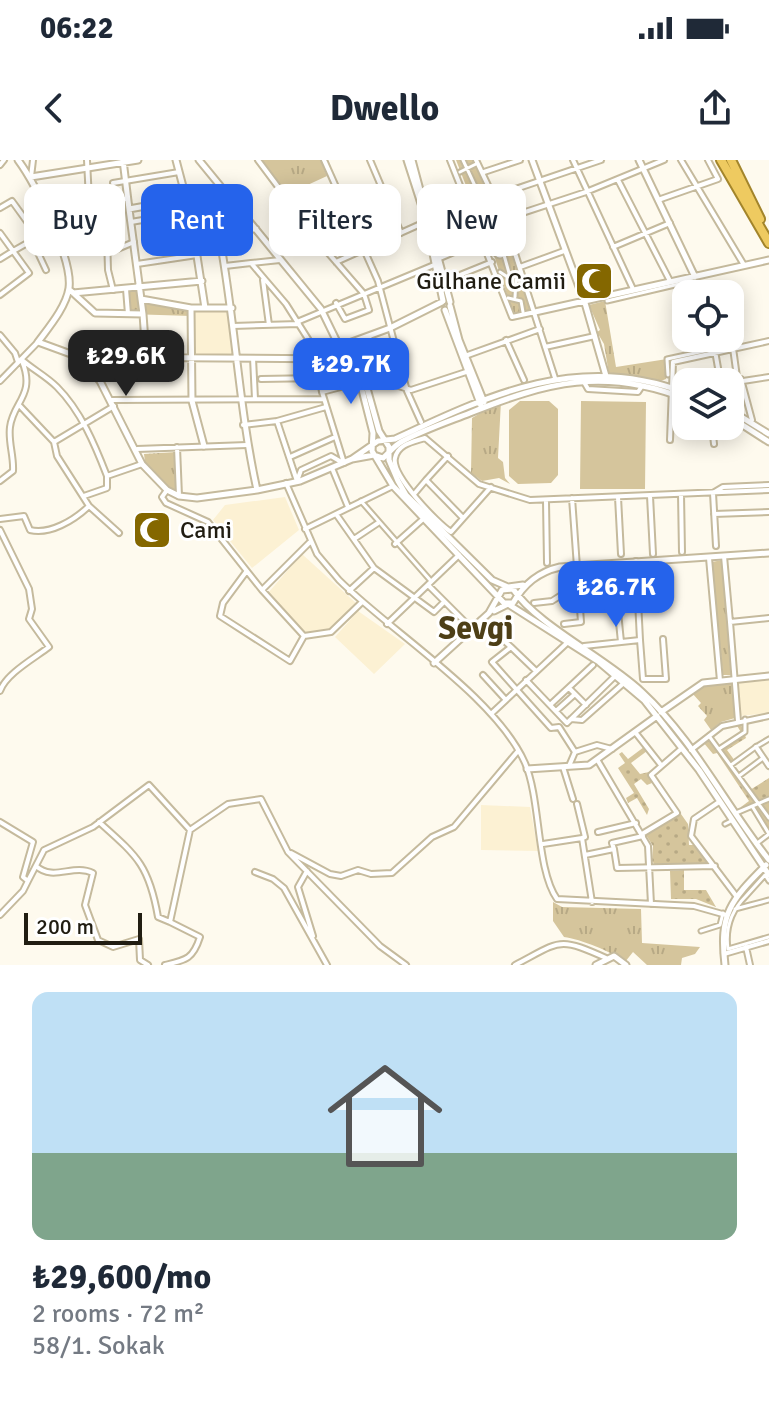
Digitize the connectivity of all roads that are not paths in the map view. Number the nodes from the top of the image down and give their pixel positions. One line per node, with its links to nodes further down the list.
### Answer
1 (4, 160): 26 (street)
2 (18, 160): 34 (street)
3 (33, 160): 34 (street)
4 (87, 160): 30 (street)
5 (138, 160): 24 (street)
6 (176, 160): 31 (street)
7 (199, 160): 42 (street)
8 (258, 160): 43 (street)
9 (324, 160): 44 (street)
10 (370, 160): 45 (street)
11 (409, 160): 46 (street); 52 (street)
12 (450, 160): 47 (street)
13 (463, 160): 27 (street)
14 (520, 160): 33 (street)
15 (532, 160): 37 (street)
16 (573, 160): 28 (street)
17 (601, 160): 28 (street)
18 (639, 160): 29 (street)
19 (664, 160): 29 (street)
20 (681, 160): 51 (street)
21 (708, 160): 51 (street)
22 (721, 160): 75 (highway)
23 (731, 160): 71 (highway)
24 (123, 161): 30 (street); 36 (street)
25 (476, 162): 27 (street); 33 (street)
26 (0, 165)
27 (467, 169): 32 (street); 48 (street)
28 (575, 169): 37 (street); 53 (street)
29 (642, 169): 35 (street); 56 (street)
30 (87, 170): 34 (street); 40 (street)
31 (179, 172): 36 (street); 41 (street)
32 (460, 172)
33 (484, 172): 49 (street)
34 (31, 177): 39 (street)
35 (618, 180): 53 (street); 72 (street)
36 (126, 181): 38 (street); 55 (street)
37 (539, 181): 50 (street); 57 (street)
38 (113, 183)
39 (34, 184)
40 (88, 184)
41 (182, 184)
42 (219, 184)
43 (276, 184)
44 (334, 184)
45 (380, 184)
46 (418, 184)
47 (460, 184)
48 (474, 184)
49 (488, 184)
50 (526, 185)
51 (697, 188): 56 (street); 105 (street)
52 (417, 189)
53 (586, 192): 57 (street); 78 (street)
54 (125, 199): 55 (street)
55 (128, 199): 60 (street)
56 (658, 200): 65 (street)
57 (547, 204): 61 (street); 80 (street)
58 (141, 207): 60 (street)
59 (0, 208): 62 (street)
60 (129, 209): 64 (street)
61 (526, 211)
62 (24, 218)
63 (141, 220): 64 (street)
64 (131, 222): 73 (street)
65 (670, 223): 72 (street); 111 (street)
66 (253, 225): 68 (street)
67 (417, 225): 70 (street)
68 (256, 229): 74 (street)
69 (0, 233): 79 (street)
70 (401, 233)
71 (769, 233)
72 (645, 234): 78 (street); 116 (street)
73 (134, 242): 77 (street); 104 (street)
74 (269, 243)
75 (769, 243)
76 (24, 244): 79 (street)
77 (125, 246)
78 (613, 247): 123 (street)
79 (14, 250): 97 (street); 126 (street)
80 (564, 251): 107 (street); 132 (street)
81 (39, 256): 108 (street)
82 (60, 256): 119 (street)
83 (108, 256): 122 (street)
84 (190, 256): 104 (street)
85 (197, 256): 113 (street)
86 (223, 256): 106 (street)
87 (279, 256): 98 (street)
88 (331, 256): 101 (street)
89 (350, 256): 101 (street)
90 (366, 256): 117 (street)
91 (436, 256): 100 (street)
92 (437, 256): 100 (street)
93 (448, 256): 100 (street)
94 (490, 256): 102 (street)
95 (505, 256): 112 (street)
96 (516, 256): 107 (street)
97 (0, 259)
98 (282, 260): 103 (street); 137 (street)
99 (769, 260): 105 (street)
100 (438, 261): 114 (street); 117 (street); 133 (street)
101 (336, 262): 125 (street)
102 (492, 262): 114 (street); 139 (street)
103 (251, 263): 106 (street); 110 (street)
104 (137, 264): 120 (street)
105 (744, 265): 111 (street)
106 (225, 266): 136 (street)
107 (520, 267): 139 (street)
108 (46, 270)
109 (500, 272): 112 (street)
110 (263, 277): 142 (street); 143 (street)
111 (695, 277): 116 (street)
112 (516, 280): 127 (street)
113 (202, 281): 120 (street); 135 (street)
114 (445, 281): 133 (street)
115 (0, 283): 126 (street)
116 (670, 283): 123 (street)
117 (379, 286): 125 (street); 145 (street)
118 (672, 286): 130 (street)
119 (70, 287): 124 (street); 152 (street)
120 (140, 288): 121 (street); 129 (street)
121 (126, 289): 122 (street); 140 (street)
122 (113, 290): 124 (street)
123 (634, 291): 132 (street)
124 (73, 293): 140 (street)
125 (363, 293): 131 (street); 131 (street)
126 (2, 294)
127 (515, 297): 128 (street); 138 (street)
128 (508, 298)
129 (141, 299): 134 (street); 141 (street)
130 (607, 301)
131 (336, 303): 137 (street)
132 (585, 303): 139 (street); 149 (street)
133 (446, 305): 145 (street); 161 (street); 169 (street)
134 (191, 308): 135 (street); 163 (street)
135 (205, 308): 136 (street)
136 (232, 308): 144 (street)
137 (321, 309): 142 (street); 153 (street)
138 (523, 312)
139 (535, 312): 146 (street)
140 (128, 314): 141 (street)
141 (143, 314): 159 (street)
142 (298, 323): 143 (street); 160 (street)
143 (269, 325): 144 (street)
144 (233, 326): 164 (street)
145 (390, 328): 147 (street); 183 (street)
146 (540, 329): 150 (street); 155 (street)
147 (371, 334): 153 (street); 158 (street)
148 (0, 335): 166 (street)
149 (595, 336): 155 (street); 174 (street)
150 (506, 340): 161 (street); 176 (street)
151 (769, 341): 154 (street)
152 (38, 342): 162 (street); 166 (street)
153 (343, 346): 158 (street); 160 (street); 167 (street)
154 (744, 346)
155 (545, 347): 173 (street)
156 (700, 352): 170 (street)
157 (711, 352): 168 (street)
158 (356, 353): 167 (street); 178 (street)
159 (146, 356): 162 (street); 163 (street)
160 (317, 356): 165 (street); 167 (street); 172 (street)
161 (465, 356): 192 (street)
162 (79, 357): 191 (street)
163 (192, 357): 164 (street); 190 (street)
164 (236, 358): 165 (street); 188 (street)
165 (253, 358): 189 (street)
166 (20, 360): 177 (street); 193 (street); 200 (street)
167 (343, 360): 178 (street)
168 (673, 368)
169 (466, 372): 183 (street); 192 (street)
170 (668, 375)
171 (769, 377): 179 (street)
172 (319, 378): 175 (street); 186 (street)
173 (555, 378): 174 (street); 192 (street)
174 (606, 378): 180 (street); 182 (street); 184 (street)
175 (261, 379)
176 (524, 380)
177 (0, 381)
178 (362, 381): 183 (street); 186 (street); 207 (street); 213 (street)
179 (744, 381)
180 (584, 382): 182 (street); 192 (street)
181 (744, 385): 197 (street)
182 (642, 386): 185 (street)
183 (406, 390): 199 (street)
184 (672, 391)
185 (672, 391)
186 (322, 392): 187 (street)
187 (324, 399): 189 (street); 194 (street)
188 (240, 400): 189 (street); 190 (street); 201 (street)
189 (255, 400)
190 (192, 401): 191 (street); 212 (street)
191 (112, 403): 200 (street); 215 (street)
192 (483, 405): 207 (street); 216 (street)
193 (20, 406): 208 (street); 226 (street)
194 (327, 407): 198 (street); 204 (street)
195 (672, 407): 205 (street)
196 (744, 416): 197 (street)
197 (752, 420): 203 (street)
198 (277, 421): 201 (street); 219 (street)
199 (421, 422)
200 (83, 424): 208 (street); 224 (street)
201 (243, 425): 211 (street)
202 (744, 426): 209 (street)
203 (769, 434)
204 (336, 436): 219 (street); 222 (street)
205 (670, 440)
206 (714, 440): 210 (street)
207 (384, 441): 213 (street); 216 (street)
208 (54, 442): 237 (street)
209 (769, 442)
210 (714, 444)
211 (247, 445): 212 (street); 233 (street)
212 (204, 446): 214 (street)
213 (373, 446): 217 (street); 220 (street)
214 (177, 447): 215 (street); 238 (street)
215 (137, 449): 221 (street)
216 (389, 452): 217 (street); 256 (street)
217 (374, 455): 220 (street); 229 (street)
218 (448, 456): 225 (street); 230 (street); 235 (street)
219 (290, 457): 227 (street)
220 (352, 459): 222 (street)
221 (141, 461): 224 (street); 232 (street)
222 (344, 463): 223 (street); 227 (street)
223 (332, 468): 227 (street); 245 (street)
224 (107, 476): 237 (street)
225 (426, 480): 235 (street); 249 (street)
226 (0, 481)
227 (297, 481): 228 (street)
228 (286, 483): 233 (street); 253 (street)
229 (393, 486): 242 (street); 251 (street)
230 (491, 487): 243 (street); 249 (street)
231 (769, 487): 234 (street)
232 (167, 490): 238 (street); 272 (street)
233 (257, 490): 238 (street)
234 (713, 493): 236 (street); 248 (street)
235 (414, 494): 256 (street)
236 (681, 494): 239 (street); 261 (street)
237 (84, 496): 244 (street)
238 (179, 496)
239 (650, 496): 240 (street); 266 (street)
240 (618, 497): 241 (street); 263 (street)
241 (572, 498): 243 (street); 270 (street)
242 (361, 501): 245 (street); 252 (street)
243 (546, 501): 269 (street)
244 (89, 506): 250 (street); 255 (street)
245 (348, 507): 247 (street)
246 (769, 512): 248 (street)
247 (336, 514): 253 (street); 257 (street)
248 (714, 514): 260 (street)
249 (463, 518): 256 (street)
250 (0, 519)
251 (422, 520): 259 (street); 264 (street)
252 (378, 523): 257 (street); 259 (street)
253 (305, 529): 258 (street)
254 (0, 530): 317 (street)
255 (119, 533)
256 (450, 534): 278 (street)
257 (354, 539): 271 (street)
258 (311, 541): 279 (street); 280 (street)
259 (395, 544): 273 (street)
260 (716, 546)
261 (682, 552)
262 (769, 553): 265 (street)
263 (621, 554)
264 (459, 555): 273 (street); 283 (street)
265 (724, 556): 267 (street); 293 (street)
266 (655, 557): 267 (street); 268 (street); 288 (street)
267 (709, 558): 313 (street)
268 (636, 561): 270 (street); 274 (street)
269 (547, 563)
270 (577, 564): 275 (street); 276 (street)
271 (374, 568): 280 (street); 284 (street)
272 (247, 571): 279 (street); 297 (street)
273 (430, 583): 284 (street); 285 (street)
274 (638, 583): 277 (street); 299 (street)
275 (524, 585): 278 (street); 282 (street)
276 (577, 585): 287 (street); 295 (street)
277 (598, 586)
278 (508, 587): 282 (street); 283 (street)
279 (262, 590): 297 (street)
280 (349, 591): 286 (street)
281 (616, 592): 301 (street)
282 (517, 596): 289 (street); 302 (street)
283 (500, 597): 289 (street); 290 (street)
284 (412, 598): 285 (street); 294 (street)
285 (444, 602): 296 (street)
286 (361, 603): 294 (street); 297 (street)
287 (534, 603)
288 (660, 603)
289 (508, 604): 290 (street); 300 (street)
290 (489, 613): 292 (street)
291 (769, 618): 293 (street)
292 (481, 620): 296 (street); 303 (street)
293 (730, 622): 312 (street)
294 (387, 624): 304 (street)
295 (564, 624)
296 (472, 629): 304 (street)
297 (304, 636)
298 (663, 639): 310 (street)
299 (640, 640): 301 (street); 310 (street)
300 (568, 642): 306 (street); 308 (street)
301 (621, 642): 302 (street)
302 (584, 646): 314 (street)
303 (511, 647): 306 (street); 316 (street)
304 (434, 663): 323 (street)
305 (593, 665): 315 (street)
306 (536, 671): 311 (street)
307 (483, 675): 319 (street)
308 (616, 675): 314 (street); 321 (street)
309 (769, 676): 312 (street)
310 (643, 679): 314 (street)
311 (526, 680): 316 (street); 320 (street)
312 (736, 680): 313 (street); 328 (street)
313 (720, 681): 324 (street)
314 (629, 682): 324 (street); 327 (street)
315 (569, 688): 318 (street); 320 (street)
316 (515, 690): 319 (street); 329 (street)
317 (0, 691)
318 (575, 694): 321 (street); 322 (street)
319 (505, 699): 323 (street)
320 (550, 705): 322 (street)
321 (586, 705): 327 (street)
322 (556, 711): 327 (street)
323 (490, 714): 338 (street)
324 (659, 714): 330 (street); 335 (street); 337 (street)
325 (769, 716): 326 (street)
326 (745, 719): 328 (street); 336 (street)
327 (569, 721): 329 (street)
328 (738, 721): 331 (street)
329 (559, 727): 339 (street)
330 (635, 732): 334 (street); 342 (street)
331 (709, 736): 336 (street); 337 (street)
332 (769, 739): 333 (street)
333 (757, 746): 340 (street); 343 (street); 344 (street)
334 (612, 749): 339 (street); 341 (street)
335 (681, 749): 342 (street); 350 (street)
336 (719, 749): 343 (street)
337 (691, 750): 354 (street)
338 (518, 751): 346 (street); 371 (street)
339 (575, 752): 345 (street)
340 (763, 758): 344 (street); 347 (street)
341 (598, 761): 345 (street); 358 (street)
342 (661, 765): 363 (street)
343 (731, 765): 347 (street)
344 (769, 765)
345 (566, 767): 346 (street); 348 (street)
346 (527, 769): 367 (street)
347 (739, 776): 351 (street)
348 (573, 799)
349 (769, 799): 351 (street)
350 (719, 802): 354 (street); 377 (street)
351 (757, 802): 353 (street); 355 (street)
352 (577, 804): 364 (street)
353 (752, 806): 354 (street); 362 (street)
354 (734, 817): 359 (street); 365 (street); 368 (street)
355 (769, 817)
356 (0, 822): 382 (street)
357 (99, 822): 360 (street); 376 (street); 390 (street)
358 (636, 823): 361 (street); 363 (street)
359 (725, 824)
360 (190, 830): 371 (street); 390 (street)
361 (598, 832)
362 (769, 834): 368 (street)
363 (643, 835): 370 (street); 378 (street)
364 (582, 838): 367 (street); 372 (street)
365 (746, 838): 366 (street); 369 (street); 373 (street)
366 (736, 840)
367 (543, 844): 385 (street)
368 (756, 844): 375 (street)
369 (740, 845)
370 (614, 849): 372 (street); 378 (street)
371 (288, 852): 379 (street)
372 (585, 855): 385 (street)
373 (759, 856): 374 (street); 375 (street)
374 (750, 862)
375 (768, 862): 381 (street); 383 (street)
376 (36, 866): 382 (street); 397 (street)
377 (715, 866): 378 (street); 383 (street)
378 (650, 868): 386 (street)
379 (307, 871): 392 (street); 400 (street)
380 (255, 872): 392 (street)
381 (769, 878): 387 (street)
382 (28, 881): 389 (street)
383 (737, 897): 388 (street)
384 (769, 900): 387 (street)
385 (592, 902): 386 (street)
386 (651, 904): 388 (street)
387 (735, 909): 393 (street)
388 (724, 914): 391 (street); 395 (street)
389 (0, 915)
390 (170, 922): 398 (street)
391 (701, 931)
392 (313, 939): 399 (street)
393 (769, 939): 394 (street)
394 (746, 947): 395 (street); 405 (street)
395 (724, 954): 404 (street)
396 (606, 958): 401 (street); 402 (street); 403 (street)
397 (148, 965)
398 (165, 965)
399 (327, 965)
400 (406, 965)
401 (515, 965)
402 (596, 965)
403 (626, 965)
404 (725, 965)
405 (750, 965)

